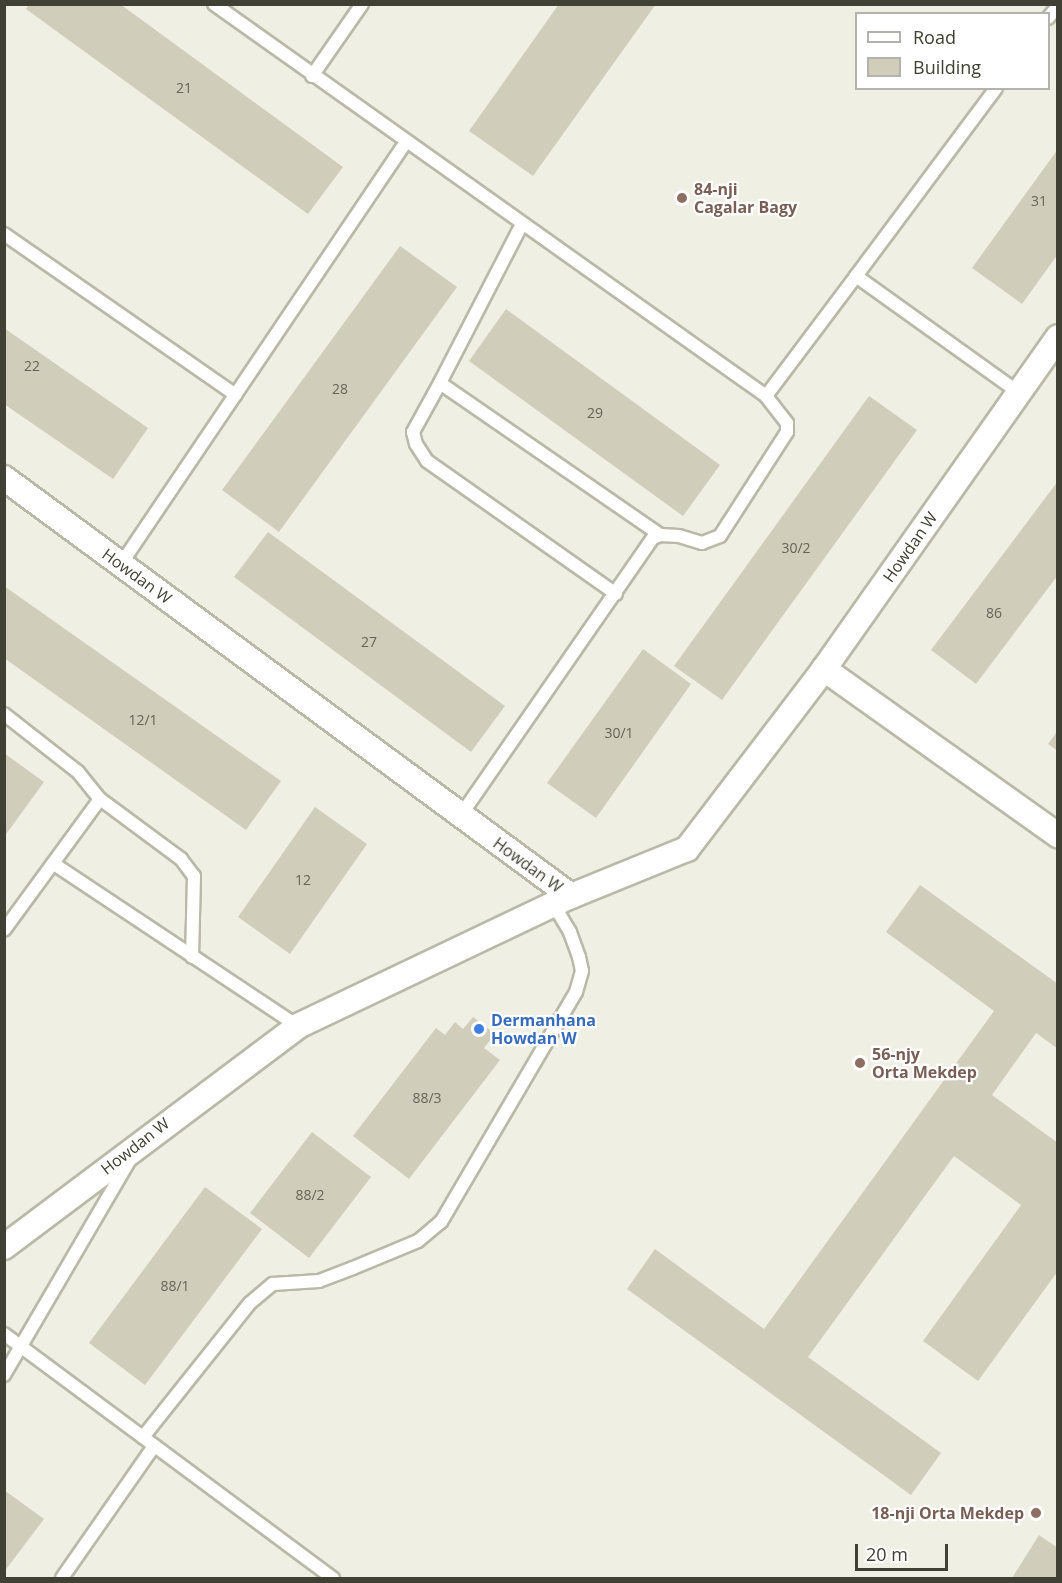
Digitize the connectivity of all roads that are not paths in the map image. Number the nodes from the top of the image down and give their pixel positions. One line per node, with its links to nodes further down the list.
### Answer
1 (214, 4): 3 (lane)
2 (362, 4): 3 (lane)
3 (312, 76): 5 (lane)
4 (995, 90): 8 (lane)
5 (406, 142): 6 (lane); 12 (lane)
6 (522, 224): 10 (lane); 13 (lane)
7 (4, 234): 12 (lane)
8 (856, 276): 11 (lane); 13 (lane)
9 (1058, 337): 11 (street, Howdan W)
10 (440, 383): 15 (lane); 17 (lane)
11 (1018, 392): 18 (street, Howdan W)
12 (236, 395): 16 (lane)
13 (766, 396): 15 (lane)
14 (4, 478): 16 (street, Howdan W)
15 (660, 535): 17 (lane)
16 (121, 564): 21 (street, Howdan W)
17 (616, 594): 21 (lane)
18 (824, 669): 22 (street); 24 (street, Howdan W)
19 (4, 714): 20 (lane)
20 (100, 799): 23 (lane); 26 (lane)
21 (462, 815): 24 (street, Howdan W)
22 (1058, 835)
23 (54, 864): 25 (lane); 26 (lane)
24 (562, 900): 27 (street, Howdan W); 33 (lane)
25 (4, 930)
26 (192, 957): 27 (lane)
27 (298, 1026): 28 (street, Howdan W)
28 (139, 1143): 29 (street, Howdan W); 31 (lane)
29 (4, 1247)
30 (4, 1334): 31 (lane)
31 (23, 1348): 32 (lane); 33 (lane)
32 (4, 1375)
33 (143, 1437): 34 (lane)
34 (154, 1446): 35 (lane); 36 (lane)
35 (62, 1578)
36 (333, 1578)

